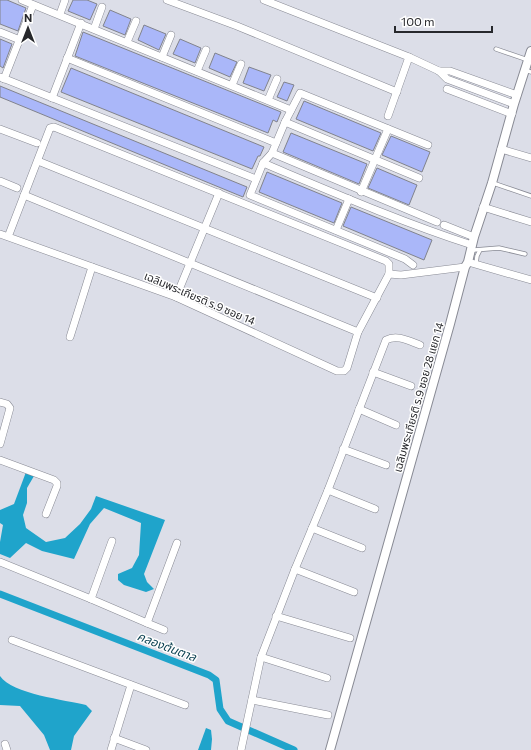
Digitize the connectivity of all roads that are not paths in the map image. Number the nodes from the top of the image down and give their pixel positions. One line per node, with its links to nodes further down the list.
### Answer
1 (24, 0): 5 (street)
2 (65, 0): 7 (street)
3 (167, 0): 30 (street)
4 (264, 0): 19 (street)
5 (33, 5): 7 (street); 13 (street)
6 (102, 7): 10 (street)
7 (60, 14): 9 (street)
8 (136, 21): 14 (street)
9 (80, 23): 10 (street); 20 (street)
10 (94, 29): 14 (street)
11 (0, 32): 13 (street)
12 (171, 35): 18 (street)
13 (20, 40): 26 (street)
14 (127, 42): 18 (street)
15 (496, 49): 21 (lane)
16 (206, 50): 23 (street)
17 (531, 51): 21 (street, เฉลิมพระเกียรติ ร.9 ซอย 28 แยก 14)
18 (162, 57): 23 (street)
19 (409, 57): 24 (street); 30 (street)
20 (67, 58): 32 (street); 42 (street)
21 (528, 60): 25 (street, เฉลิมพระเกียรติ ร.9 ซอย 28 แยก 14)
22 (241, 64): 28 (street)
23 (197, 71): 28 (street)
24 (439, 71): 31 (street); 34 (street)
25 (528, 71): 31 (street, เฉลิมพระเกียรติ ร.9 ซอย 28 แยก 14)
26 (2, 78): 32 (street)
27 (277, 79): 33 (street)
28 (232, 85): 33 (street)
29 (447, 89): 36 (street)
30 (397, 92): 37 (street)
31 (517, 95): 34 (street, เฉลิมพระเกียรติ ร.9 ซอย 28 แยก 14)
32 (52, 98): 51 (street)
33 (268, 100): 35 (street)
34 (514, 104): 36 (street, เฉลิมพระเกียรติ ร.9 ซอย 28 แยก 14)
35 (291, 110): 38 (street); 40 (street)
36 (512, 114): 44 (street, เฉลิมพระเกียรติ ร.9 ซอย 28 แยก 14)
37 (388, 116)
38 (285, 122): 42 (street); 47 (street)
39 (0, 129): 41 (street)
40 (388, 130): 43 (street); 47 (street)
41 (37, 143)
42 (276, 143): 45 (street)
43 (428, 145)
44 (501, 149): 46 (street); 54 (street, เฉลิมพระเกียรติ ร.9 ซอย 28 แยก 14)
45 (272, 154): 49 (street); 52 (street)
46 (531, 158)
47 (375, 160): 50 (street); 57 (street)
48 (38, 161): 58 (street); 59 (street); 66 (street)
49 (263, 163): 51 (street); 56 (street)
50 (419, 178)
51 (256, 179): 67 (street)
52 (334, 180): 56 (street); 57 (street)
53 (0, 181): 55 (street)
54 (492, 183): 60 (lane); 64 (street, เฉลิมพระเกียรติ ร.9 ซอย 28 แยก 14)
55 (17, 188)
56 (329, 191): 62 (street)
57 (361, 192): 61 (street)
58 (219, 193): 66 (street); 77 (street)
59 (24, 195): 69 (street); 73 (street)
60 (531, 196)
61 (375, 197): 63 (street); 70 (street)
62 (349, 200): 63 (street); 67 (street)
63 (370, 207): 70 (street)
64 (483, 207): 65 (street); 70 (street, เฉลิมพระเกียรติ ร.9 ซอย 28 แยก 14)
65 (531, 222)
66 (204, 229): 73 (street); 80 (street)
67 (336, 230): 74 (street)
68 (0, 234): 69 (street, เฉลิมพระเกียรติ ร.9 ซอย 14)
69 (8, 237): 76 (street, เฉลิมพระเกียรติ ร.9 ซอย 14)
70 (472, 245): 71 (lane); 75 (street, เฉลิมพระเกียรติ ร.9 ซอย 28 แยก 14)
71 (480, 250): 72 (lane); 75 (lane)
72 (525, 254)
73 (190, 264): 79 (street); 81 (street)
74 (412, 265)
75 (470, 265): 77 (street); 78 (street); 119 (street, เฉลิมพระเกียรติ ร.9 ซอย 28 แยก 14)
76 (92, 267): 79 (street, เฉลิมพระเกียรติ ร.9 ซอย 14); 82 (street)
77 (389, 274): 80 (street)
78 (531, 280)
79 (176, 297): 81 (street, เฉลิมพระเกียรติ ร.9 ซอย 14)
80 (377, 298): 81 (street)
81 (358, 332)
82 (70, 337)
83 (420, 345): 84 (street)
84 (374, 372): 85 (street); 87 (street)
85 (411, 386)
86 (0, 402): 89 (street)
87 (359, 409): 88 (street); 90 (street)
88 (396, 425)
89 (0, 444)
90 (343, 449): 92 (street); 93 (street)
91 (0, 460): 95 (street)
92 (386, 465)
93 (328, 490): 94 (street); 96 (street)
94 (374, 509)
95 (46, 514)
96 (312, 528): 99 (street); 101 (street)
97 (112, 541): 103 (street)
98 (177, 544): 105 (street)
99 (362, 548)
100 (0, 562): 103 (street)
101 (295, 568): 102 (street); 104 (street)
102 (354, 592)
103 (91, 599): 105 (street)
104 (276, 616): 107 (street); 109 (street)
105 (147, 623): 106 (street)
106 (164, 630)
107 (350, 638)
108 (12, 640): 111 (street)
109 (261, 657): 110 (street); 112 (street)
110 (327, 678)
111 (132, 685): 113 (street); 115 (street)
112 (252, 700): 114 (street); 118 (street)
113 (185, 704)
114 (328, 715)
115 (114, 738): 116 (street); 117 (street)
116 (111, 750)
117 (146, 750)
118 (241, 750)
119 (330, 750)

